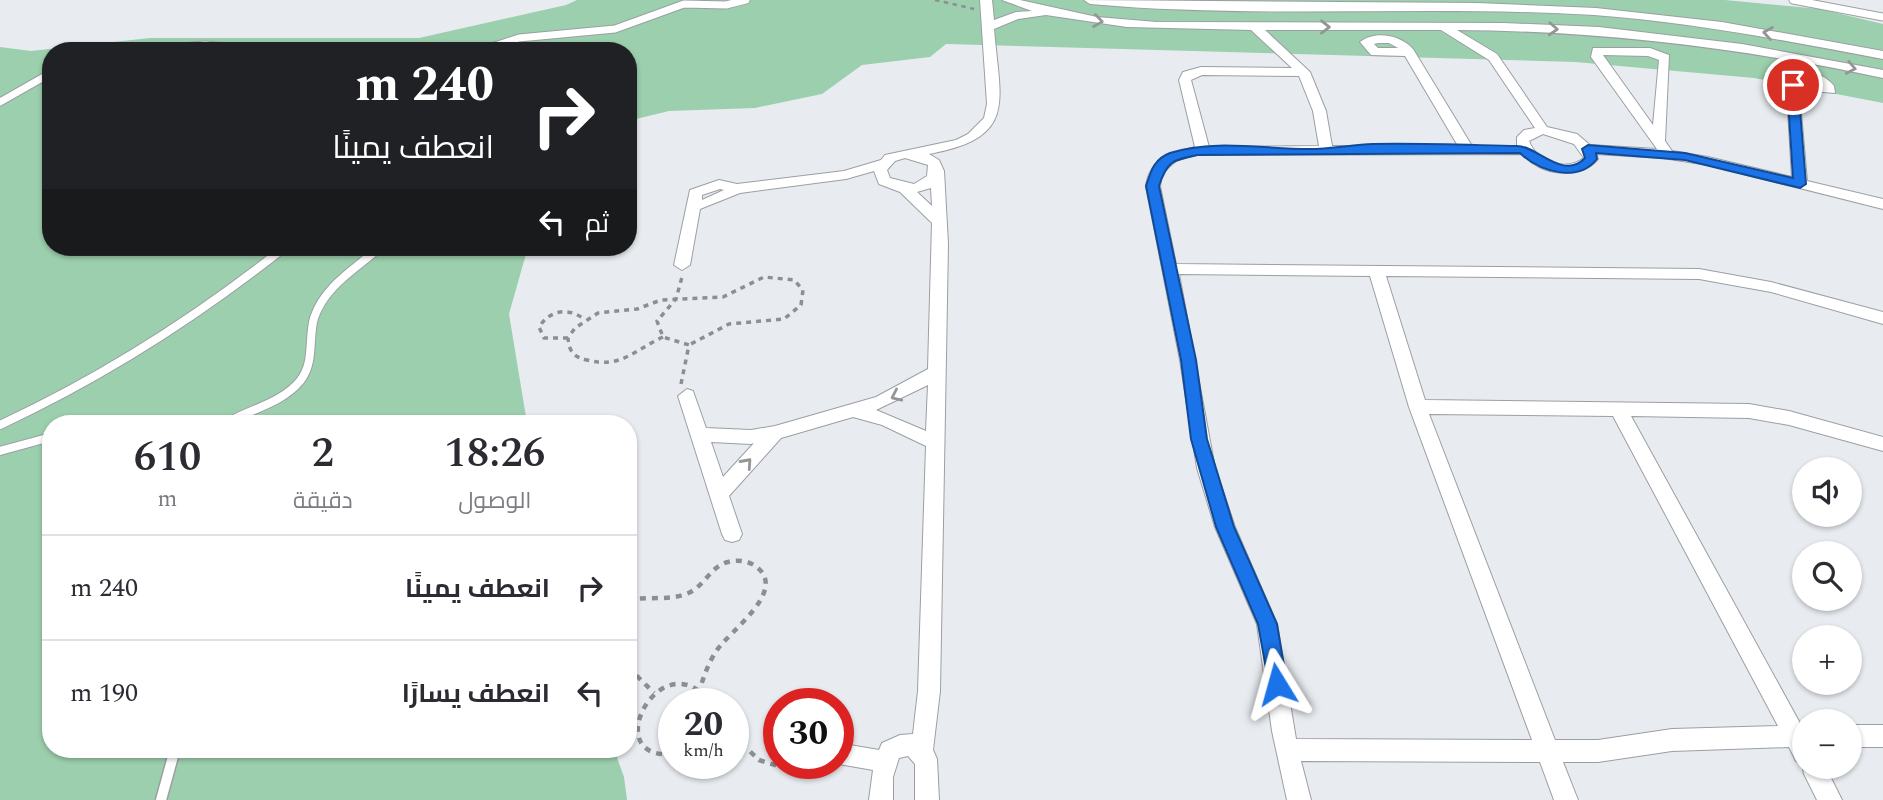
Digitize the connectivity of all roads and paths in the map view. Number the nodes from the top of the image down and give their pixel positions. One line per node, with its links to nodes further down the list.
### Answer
1 (746, 0): 6 (lane)
2 (986, 0): 9 (street)
3 (1008, 0): 7 (street)
4 (1090, 0): 15 (street, one-way to 4)
5 (1793, 0): 8 (lane)
6 (705, 2): 12 (lane)
7 (1057, 14): 9 (street); 10 (street, one-way to 10)
8 (1883, 17)
9 (990, 26): 22 (street)
10 (1254, 26): 11 (street, one-way to 11); 16 (street)
11 (1444, 28): 13 (street); 13 (street)
12 (507, 42)
13 (1498, 42): 17 (street, one-way to 17); 21 (street)
14 (1409, 52): 24 (street)
15 (1883, 55)
16 (1304, 72): 27 (street); 28 (street)
17 (1883, 74)
18 (42, 78): 20 (lane)
19 (1793, 85): 34 (street)
20 (0, 102)
21 (1543, 130): 25 (street); 26 (street)
22 (955, 144): 29 (street); 31 (street)
23 (1663, 148): 23 (street); 25 (street); 34 (street)
24 (1467, 149): 26 (street); 28 (street)
25 (1588, 149): 26 (street)
26 (1524, 150)
27 (1203, 151): 28 (street); 41 (street)
28 (1325, 152)
29 (905, 154): 30 (street); 31 (street)
30 (884, 163): 32 (street); 33 (street)
31 (938, 173): 35 (street); 37 (street)
32 (846, 175): 33 (street); 40 (street)
33 (884, 181): 35 (street)
34 (1800, 184): 36 (street)
35 (906, 190): 37 (street)
36 (1883, 204)
37 (939, 221): 49 (street)
38 (273, 256): 55 (lane)
39 (368, 256): 54 (lane)
40 (682, 265): 43 (path)
41 (1170, 269): 42 (street); 78 (street)
42 (1376, 270): 44 (street); 51 (street)
43 (676, 299): 45 (path); 46 (path); 48 (path)
44 (1883, 318)
45 (584, 319): 47 (path); 47 (path)
46 (663, 337): 47 (path); 48 (path)
47 (568, 338)
48 (689, 345): 50 (path)
49 (936, 373): 53 (street, one-way to 53); 59 (street)
50 (687, 396): 57 (street)
51 (1418, 407): 52 (street); 80 (street)
52 (1618, 408): 60 (street); 72 (street)
53 (851, 410): 56 (street); 59 (street)
54 (245, 415)
55 (0, 425)
56 (775, 433): 57 (street); 62 (street, one-way to 56)
57 (700, 435): 62 (street)
58 (42, 439): 61 (lane)
59 (934, 442): 79 (street)
60 (1883, 444)
61 (0, 451)
62 (719, 494): 63 (street)
63 (732, 534)
64 (637, 598): 68 (path)
65 (637, 676): 70 (path)
66 (668, 688): 67 (path)
67 (694, 688)
68 (699, 688)
69 (658, 692): 70 (path)
70 (654, 693): 71 (path)
71 (637, 720)
72 (1792, 726)
73 (637, 728): 81 (path)
74 (1862, 736): 75 (street)
75 (1883, 736)
76 (1792, 742): 80 (street)
77 (749, 750): 84 (path)
78 (1288, 750): 80 (street); 90 (street)
79 (922, 751): 85 (street); 89 (street)
80 (1548, 752): 91 (street)
81 (658, 753)
82 (854, 756): 85 (street)
83 (173, 758): 87 (lane)
84 (763, 761)
85 (885, 763): 88 (street)
86 (1819, 779): 92 (street)
87 (162, 800)
88 (881, 800)
89 (927, 800)
90 (1299, 800)
91 (1566, 800)
92 (1830, 800)

